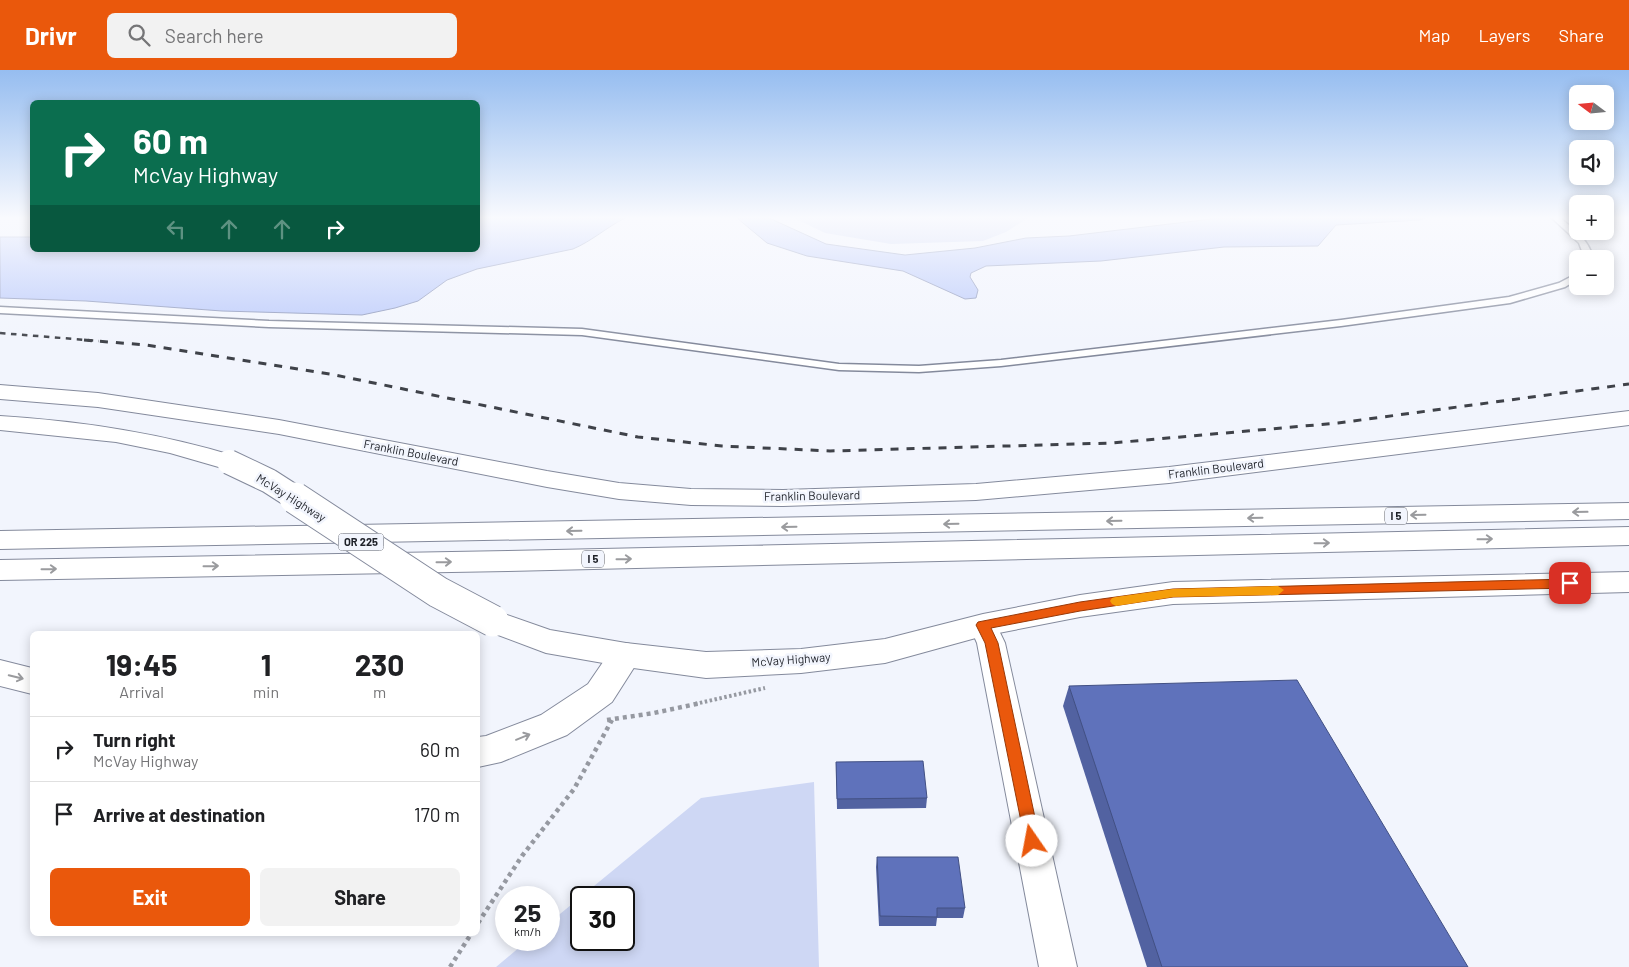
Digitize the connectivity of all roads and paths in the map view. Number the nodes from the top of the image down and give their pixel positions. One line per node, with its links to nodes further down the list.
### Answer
1 (1569, 281): 2 (lane)
2 (0, 310)
3 (0, 392): 4 (main road, Franklin Boulevard)
4 (1629, 418)
5 (0, 423): 12 (main road, McVay Highway / OR 225, bridge)
6 (1629, 511): 8 (main road, I 5, one-way to 8)
7 (1629, 536): 9 (main road, I 5, one-way to 7)
8 (0, 540)
9 (0, 570)
10 (1629, 582): 11 (main road, McVay Highway / OR 225)
11 (983, 625): 12 (main road, McVay Highway / OR 225); 22 (street)
12 (626, 655): 18 (main road, one-way to 12)
13 (0, 673): 14 (main road, one-way to 14)
14 (30, 680)
15 (771, 686): 16 (path)
16 (612, 719): 17 (path); 19 (path)
17 (599, 720)
18 (480, 752)
19 (480, 920)
20 (470, 936): 21 (path)
21 (450, 967)
22 (1058, 967)

